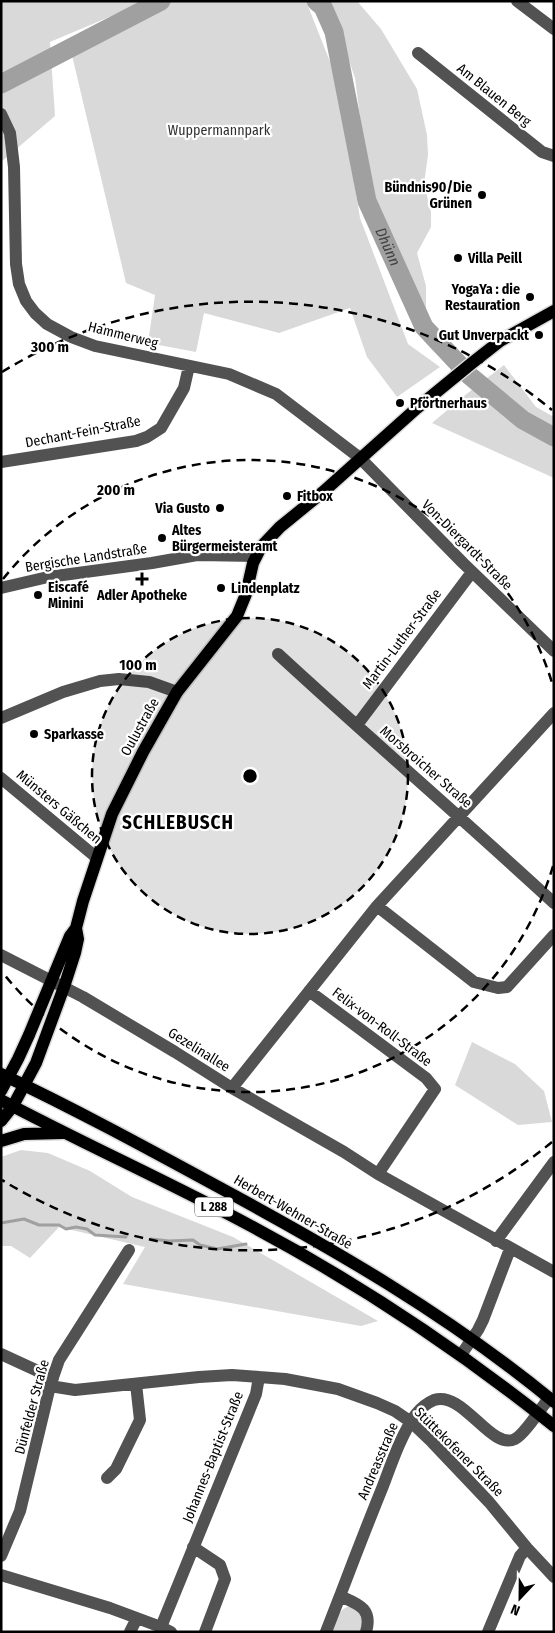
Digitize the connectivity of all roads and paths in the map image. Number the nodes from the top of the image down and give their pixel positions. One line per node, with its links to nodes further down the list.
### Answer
1 (517, 1): 2 (street)
2 (554, 29)
3 (418, 53): 5 (street, Am Blauen Berg)
4 (1, 114): 7 (street, Hammerweg)
5 (554, 156)
6 (554, 311): 8 (main road)
7 (189, 366): 8 (street, Hammerweg); 9 (street, Dechant-Fein-Straße)
8 (360, 458): 10 (main road); 11 (street, Von-Diergardt-Straße)
9 (1, 462)
10 (256, 556): 12 (street, Bergische Landstraße); 15 (main road, Oulustraße)
11 (472, 572): 13 (street, Von-Diergardt-Straße); 18 (street, Martin-Luther-Straße)
12 (1, 588)
13 (554, 651)
14 (278, 654): 18 (street, Morsbroicher Straße)
15 (177, 692): 17 (street); 21 (main road, Oulustraße)
16 (554, 713): 20 (street, Felix-von-Roll-Straße)
17 (1, 718)
18 (356, 725): 20 (street, Morsbroicher Straße)
19 (1, 778): 21 (street, Münsters Gäßchen)
20 (460, 816): 22 (street, Morsbroicher Straße); 23 (street, Felix-von-Roll-Straße)
21 (97, 858): 24 (main road, Oulustraße)
22 (554, 903)
23 (377, 906): 25 (street); 29 (street, Felix-von-Roll-Straße)
24 (76, 928): 27 (main road, Oulustraße); 28 (main road, Oulustraße)
25 (554, 935)
26 (1, 955): 27 (street, Gezelinallee)
27 (51, 980): 28 (street, Gezelinallee); 30 (main road, Oulustraße)
28 (64, 987): 31 (main road, Oulustraße); 32 (street, Gezelinallee)
29 (309, 991): 32 (street, Felix-von-Roll-Straße); 39 (street, Felix-von-Roll-Straße)
30 (5, 1076): 31 (main road, Herbert-Wehner-Straße); 33 (main road, Oulustraße)
31 (25, 1086): 34 (main road, Oulustraße); 44 (main road, Herbert-Wehner-Straße / L 288)
32 (232, 1088): 39 (street, Gezelinallee)
33 (1, 1091)
34 (7, 1103): 35 (main road, Oulustraße); 36 (main road, L 288)
35 (1, 1121)
36 (67, 1133): 37 (main road); 46 (main road, L 288)
37 (1, 1141)
38 (554, 1162): 40 (street)
39 (378, 1174): 40 (street, Gezelinallee)
40 (496, 1241): 41 (street, Gezelinallee)
41 (510, 1249): 43 (street, Gezelinallee); 44 (street)
42 (129, 1250): 48 (street, Dünfelder Straße)
43 (554, 1272)
44 (472, 1340): 46 (street); 50 (main road, Herbert-Wehner-Straße / L 288)
45 (1, 1354): 48 (street, Stüttekofener Straße)
46 (462, 1355): 51 (main road, L 288)
47 (259, 1377): 49 (street, Stüttekofener Straße); 52 (street, Stüttekofener Straße); 55 (street, Johannes-Baptist-Straße)
48 (51, 1382): 49 (street, Stüttekofener Straße); 57 (street, Dünfelder Straße)
49 (136, 1384): 54 (street)
50 (551, 1400): 51 (street, Andreasstraße)
51 (538, 1413): 52 (street, Andreasstraße); 53 (main road, L 288)
52 (411, 1422): 56 (street, Stüttekofener Straße); 60 (street, Andreasstraße)
53 (554, 1426)
54 (107, 1478)
55 (193, 1547): 62 (street, Johannes-Baptist-Straße); 64 (street)
56 (527, 1548): 59 (street, Stüttekofener Straße); 67 (street)
57 (1, 1556)
58 (1, 1574): 61 (street)
59 (554, 1577)
60 (340, 1596): 65 (street, Andreasstraße); 66 (street)
61 (137, 1618): 62 (street); 63 (street)
62 (166, 1629)
63 (130, 1632)
64 (205, 1632)
65 (326, 1632)
66 (366, 1632)
67 (488, 1632)

